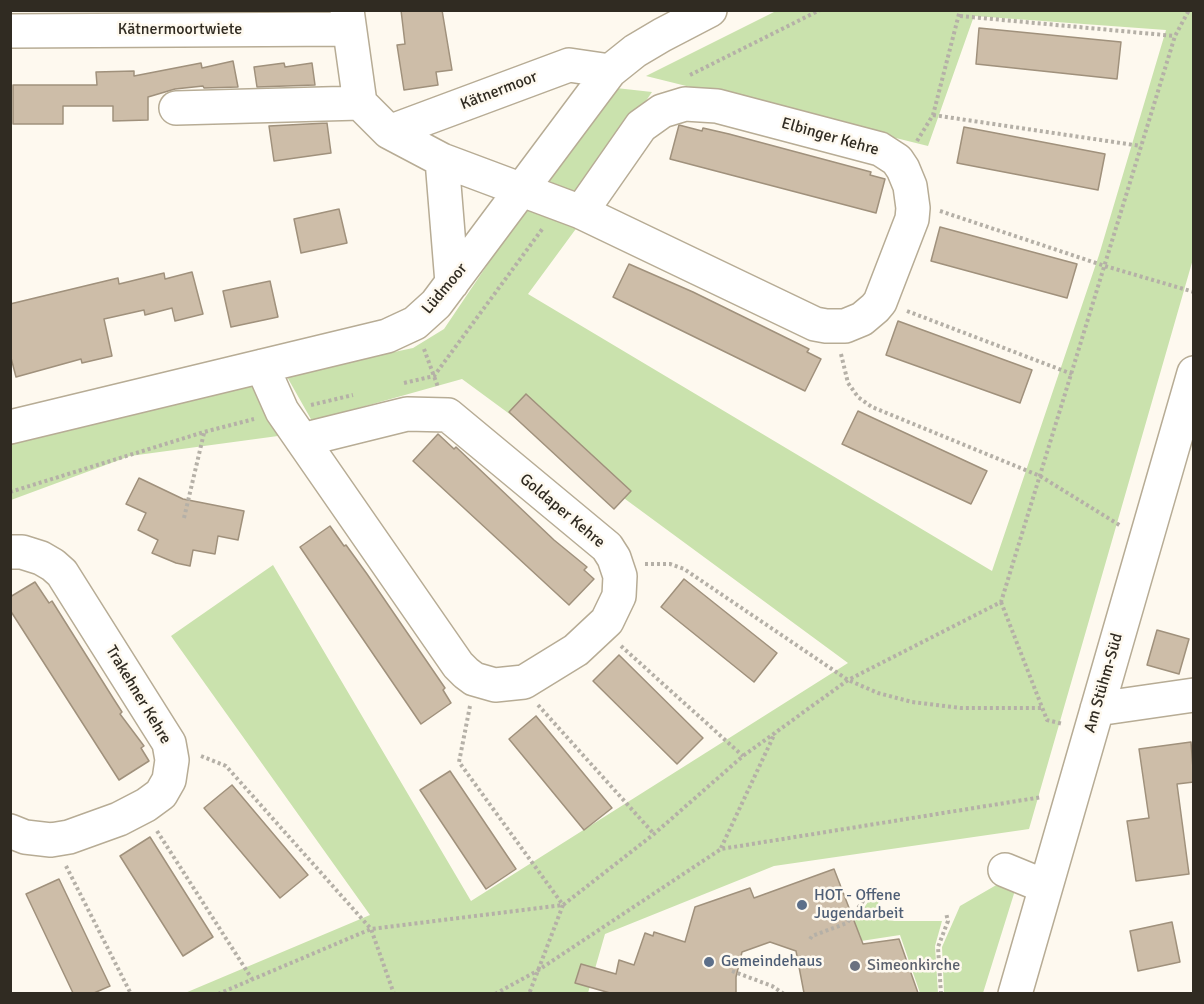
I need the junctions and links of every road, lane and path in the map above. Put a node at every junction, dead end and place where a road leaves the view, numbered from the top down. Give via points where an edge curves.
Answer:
1 (710, 10) edge
2 (1189, 10) edge
3 (960, 13) edge
4 (348, 20) edge
5 (10, 31) edge
6 (1175, 36) junction
7 (610, 71) junction
8 (360, 104) junction
9 (176, 108) dead end
10 (933, 115) junction
11 (389, 132) junction
12 (1142, 146) junction
13 (442, 160) junction
14 (903, 169) junction
15 (522, 189) junction
16 (913, 208) junction
17 (581, 212) junction
18 (1105, 266) junction
19 (452, 283) junction
20 (1194, 292) edge
21 (880, 302) junction
22 (415, 323) junction
23 (837, 327) junction
24 (262, 366) junction
25 (1194, 373) edge
26 (1072, 374) junction
27 (448, 415) junction
28 (10, 427) edge
29 (204, 432) dead end
30 (302, 440) junction
31 (1040, 476) junction
32 (184, 518) dead end
33 (1145, 541) junction
34 (10, 552) edge
35 (617, 567) junction
36 (1001, 602) junction
37 (600, 627) junction
38 (474, 679) junction
39 (848, 680) junction
40 (524, 681) junction
41 (1194, 695) edge
42 (1042, 708) junction
43 (1097, 709) junction
44 (1047, 720) dead end
45 (775, 733) junction
46 (170, 743) junction
47 (743, 756) junction
48 (1073, 792) junction
49 (144, 807) junction
50 (10, 831) edge
51 (654, 834) junction
52 (57, 840) junction
53 (721, 849) junction
54 (1005, 870) dead end
55 (1044, 886) junction
56 (866, 897) dead end
57 (563, 905) junction
58 (946, 913) dead end
59 (371, 929) junction
60 (810, 939) dead end
61 (537, 971) junction
62 (732, 971) dead end
63 (252, 979) junction
64 (772, 986) junction
65 (131, 993) edge
66 (218, 993) edge
67 (394, 993) edge
68 (495, 993) edge
69 (529, 993) edge
70 (771, 993) edge
71 (784, 993) edge
72 (941, 993) edge
73 (1014, 993) edge

1 - 7 street, Lüdmoor via 662,34
2 - 6 path
3 - 6 path
3 - 10 path
4 - 5 street, Kätnermoortwiete
4 - 8 street
6 - 12 path
7 - 11 street, Kätnermoor via 569,65
7 - 15 street, Lüdmoor
8 - 9 street
8 - 11 street
10 - 12 path
10 - 14 path
11 - 13 street
12 - 18 path
13 - 15 street
13 - 19 street
14 - 16 street
14 - 17 street, Elbinger Kehre via 880,149 717,106 685,104 672,106 641,126
15 - 17 street
15 - 19 street, Lüdmoor
16 - 18 path via 930,207
16 - 21 street
17 - 23 street via 808,321
18 - 20 path
18 - 26 path
19 - 22 street, Lüdmoor
21 - 23 street via 862,319
21 - 26 path
22 - 24 street, Lüdmoor via 387,336
22 - 27 path
23 - 31 path via 848,383 858,397 872,407
24 - 28 street, Lüdmoor
24 - 30 street via 282,411
25 - 33 street, Am Stühm-Süd
26 - 31 path
27 - 30 street via 407,414
27 - 35 street, Goldaper Kehre via 607,547
29 - 32 path
30 - 38 street via 458,665
31 - 33 path
31 - 36 path
33 - 43 street, Am Stühm-Süd
34 - 46 street, Trakehner Kehre via 41,558 62,573
35 - 37 street via 618,596 607,621
35 - 39 path via 661,563 684,569
36 - 39 path
36 - 42 path
37 - 40 street via 576,650
37 - 47 path
38 - 40 street via 495,685
38 - 57 path via 459,762
39 - 42 path via 912,702 961,708
39 - 45 path
40 - 51 path via 538,705
41 - 43 street
42 - 44 path
43 - 48 street, Am Stühm-Süd
45 - 47 path
45 - 53 path
46 - 49 street, Trakehner Kehre via 169,780 161,794
46 - 59 path via 226,766
47 - 51 path
48 - 53 path
48 - 55 street, Am Stühm-Süd
49 - 52 street, Trakehner Kehre
49 - 63 path
50 - 52 street, Trakehner Kehre via 25,837
51 - 57 path
52 - 65 path via 64,863
53 - 61 path
54 - 55 street
55 - 73 street, Am Stühm-Süd
56 - 60 path via 847,923
57 - 59 path
57 - 61 path
58 - 72 path via 948,921 938,947
59 - 63 path
59 - 67 path
61 - 68 path
61 - 69 path
62 - 64 path
63 - 66 path
64 - 70 path
64 - 71 path

